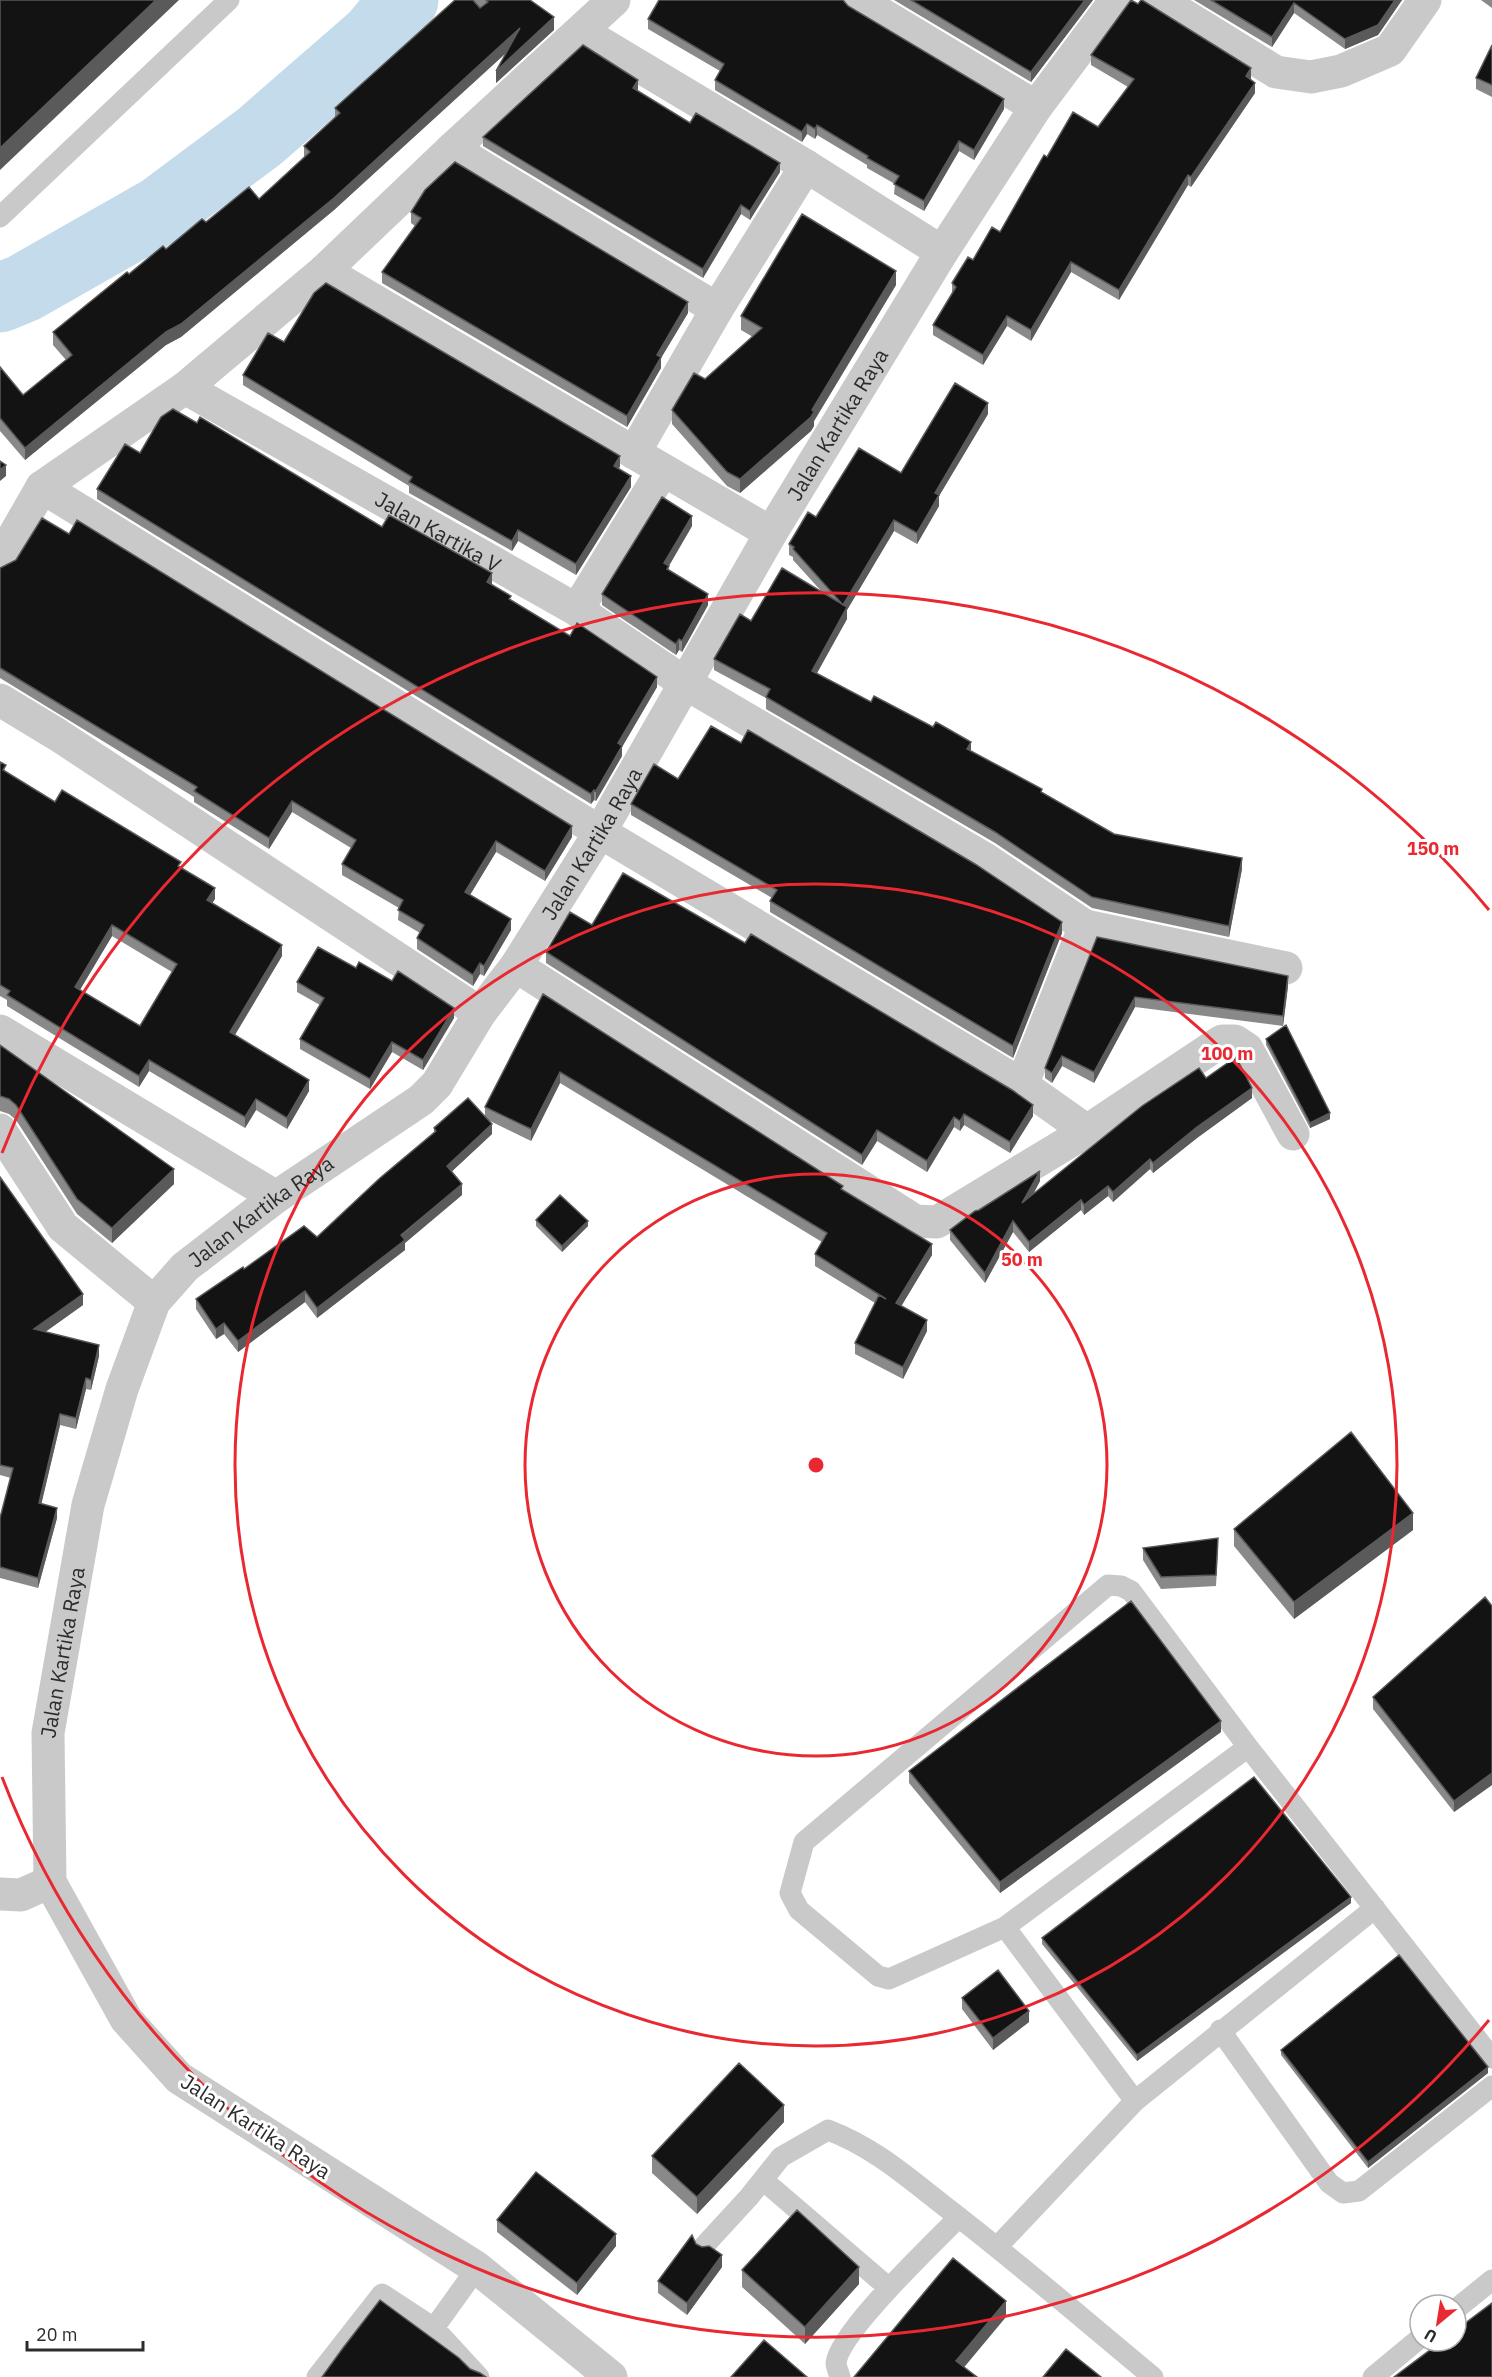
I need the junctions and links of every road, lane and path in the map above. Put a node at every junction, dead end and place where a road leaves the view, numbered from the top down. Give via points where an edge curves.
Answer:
1 (229, 0) edge
2 (614, 0) edge
3 (858, 0) edge
4 (1116, 0) edge
5 (1159, 0) edge
6 (1425, 0) edge
7 (582, 32) junction
8 (1036, 107) junction
9 (452, 149) junction
10 (806, 166) junction
11 (0, 217) edge
12 (942, 252) junction
13 (324, 271) junction
14 (717, 309) junction
15 (185, 388) junction
16 (634, 453) junction
17 (663, 470) junction
18 (42, 487) junction
19 (771, 533) junction
20 (0, 560) edge
21 (577, 610) junction
22 (685, 683) junction
23 (0, 700) edge
24 (600, 832) junction
25 (1084, 926) junction
26 (516, 966) junction
27 (1286, 968) dead end
28 (480, 1013) junction
29 (0, 1031) edge
30 (1022, 1085) junction
31 (0, 1130) edge
32 (1087, 1131) junction
33 (1293, 1134) dead end
34 (276, 1197) junction
35 (154, 1302) junction
36 (1248, 1747) junction
37 (50, 1882) junction
38 (0, 1894) edge
39 (1375, 1908) junction
40 (1005, 1927) junction
41 (1220, 2030) junction
42 (1492, 2058) edge
43 (1492, 2086) edge
44 (1135, 2101) junction
45 (763, 2180) junction
46 (959, 2217) junction
47 (704, 2246) edge
48 (997, 2247) junction
49 (477, 2268) junction
50 (1492, 2280) edge
51 (889, 2288) junction
52 (1468, 2299) edge
53 (434, 2328) junction
54 (1408, 2348) edge
55 (317, 2377) edge
56 (479, 2377) edge
57 (611, 2377) edge
58 (840, 2377) edge
59 (1153, 2377) edge
60 (1373, 2377) edge

1 - 11 lane
2 - 7 street
3 - 8 street
4 - 8 street, Jalan Kartika Raya
5 - 6 street via 1276,72 1311,77 1341,71 1390,50
7 - 9 street
7 - 10 street
8 - 12 street, Jalan Kartika Raya
9 - 13 street
9 - 14 street
10 - 12 street
10 - 14 street
12 - 19 street, Jalan Kartika Raya
13 - 15 street
13 - 16 street
14 - 16 street
15 - 18 street
15 - 21 street, Jalan Kartika V
16 - 17 street
17 - 19 street
17 - 21 street
18 - 20 street
18 - 24 street
19 - 22 street, Jalan Kartika Raya
21 - 22 street, Jalan Kartika V
22 - 24 street, Jalan Kartika Raya
22 - 25 street, Jalan Kartika V via 985,859
23 - 28 street
24 - 26 street, Jalan Kartika Raya
24 - 30 street
25 - 27 street
25 - 30 street
26 - 28 street, Jalan Kartika Raya
26 - 32 street via 915,1221 937,1222
28 - 34 street, Jalan Kartika Raya via 437,1084 421,1100
29 - 34 street
30 - 32 street
31 - 35 street via 63,1227
32 - 33 street via 1222,1041 1235,1041 1247,1048
34 - 35 street, Jalan Kartika Raya via 185,1267
35 - 37 street, Jalan Kartika Raya via 122,1389 86,1517 48,1733
36 - 39 lane
36 - 40 lane
36 - 40 lane via 1131,1591 1108,1585 804,1842 790,1893 799,1910 878,1976 889,1979
37 - 38 street via 21,1895
37 - 49 street, Jalan Kartika Raya via 126,2019 179,2078
39 - 41 lane
39 - 42 lane
40 - 44 lane
41 - 43 lane via 1329,2183 1343,2193 1359,2191
41 - 44 lane
44 - 48 lane
45 - 46 lane via 781,2157 828,2130 878,2155
45 - 47 lane
45 - 51 lane
46 - 48 lane
46 - 51 lane
48 - 59 lane
49 - 53 lane
49 - 57 street, Jalan Kartika Raya
50 - 52 lane
51 - 58 lane via 844,2342 836,2364
53 - 55 lane via 382,2294
53 - 56 lane
54 - 60 lane

